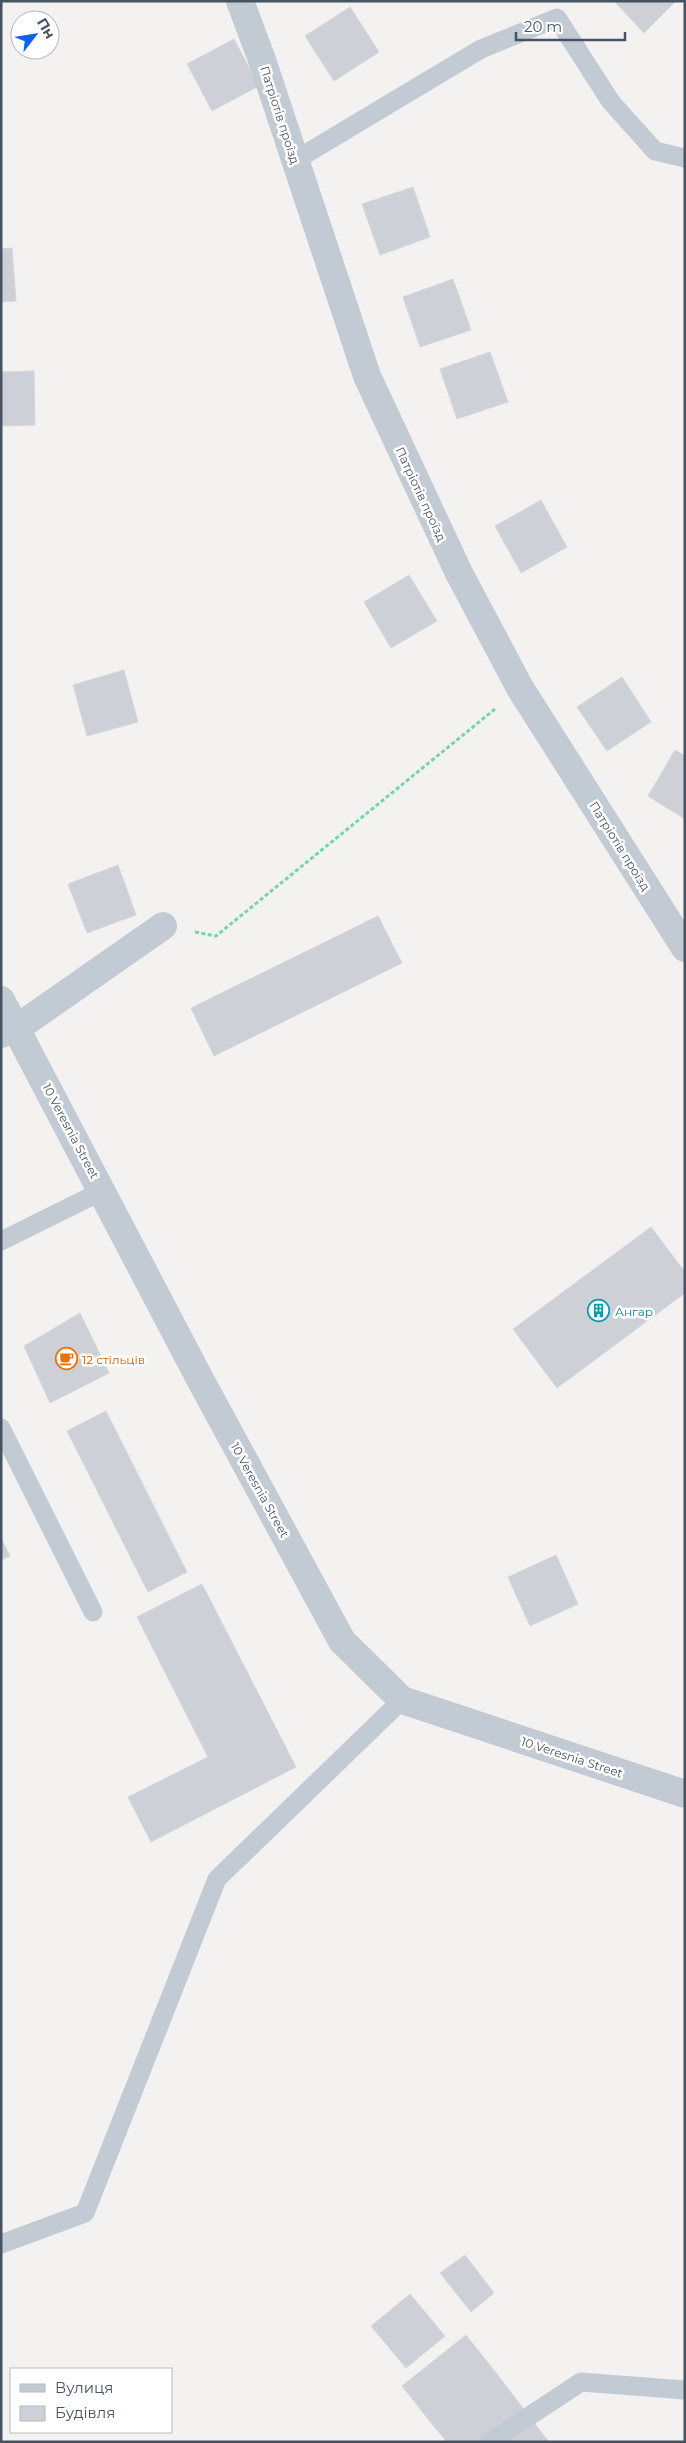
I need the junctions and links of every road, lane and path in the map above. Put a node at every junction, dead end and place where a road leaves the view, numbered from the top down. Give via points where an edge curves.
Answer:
1 (240, 1) edge
2 (685, 158) edge
3 (294, 161) junction
4 (520, 688) junction
5 (163, 926) joint
6 (685, 948) edge
7 (1, 1000) edge
8 (9, 1031) edge
9 (102, 1191) junction
10 (1, 1241) edge
11 (1, 1428) edge
12 (93, 1612) dead end
13 (402, 1700) junction
14 (685, 1794) edge
15 (1, 2244) edge
16 (685, 2390) edge
17 (490, 2442) edge

1 - 3 street, Патріотів проїзд
2 - 3 lane via 655,151 610,102 557,18 481,49
3 - 4 street, Патріотів проїзд via 367,376 459,573
4 - 5 path via 216,936
4 - 6 street, Патріотів проїзд
5 - 8 street
7 - 8 street, 10 Veresnia Street
8 - 9 street, 10 Veresnia Street
9 - 10 lane
9 - 13 street, 10 Veresnia Street via 342,1641
11 - 12 lane
13 - 14 street, 10 Veresnia Street
13 - 15 lane via 216,1879 85,2213
16 - 17 lane via 581,2382

